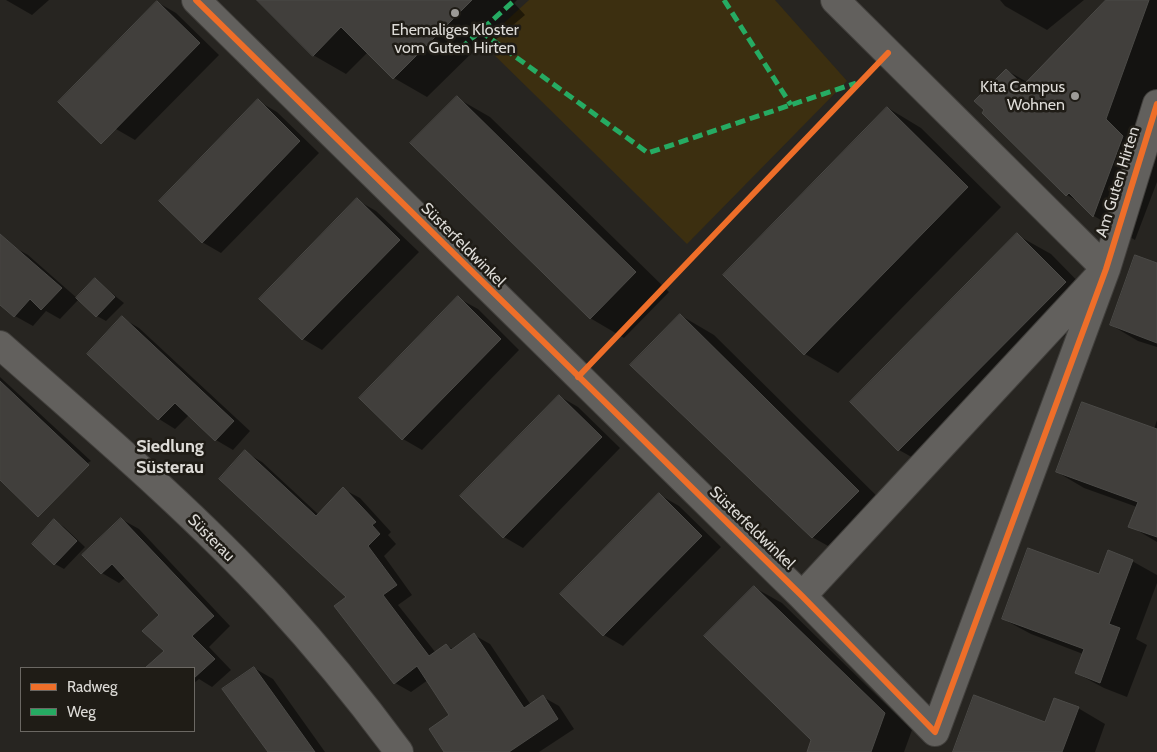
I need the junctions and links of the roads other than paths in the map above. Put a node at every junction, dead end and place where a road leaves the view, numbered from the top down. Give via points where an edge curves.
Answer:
1 (196, 0) edge
2 (835, 0) edge
3 (1157, 104) edge
4 (1106, 269) junction
5 (0, 345) edge
6 (802, 596) junction
7 (399, 752) edge

1 - 6 street, Süsterfeldwinkel
2 - 4 street, Am Guten Hirten
3 - 4 street, Am Guten Hirten
4 - 6 street
4 - 6 street, Süsterfeldwinkel via 935,732
5 - 7 street, Süsterau via 154,482 273,599 332,666

